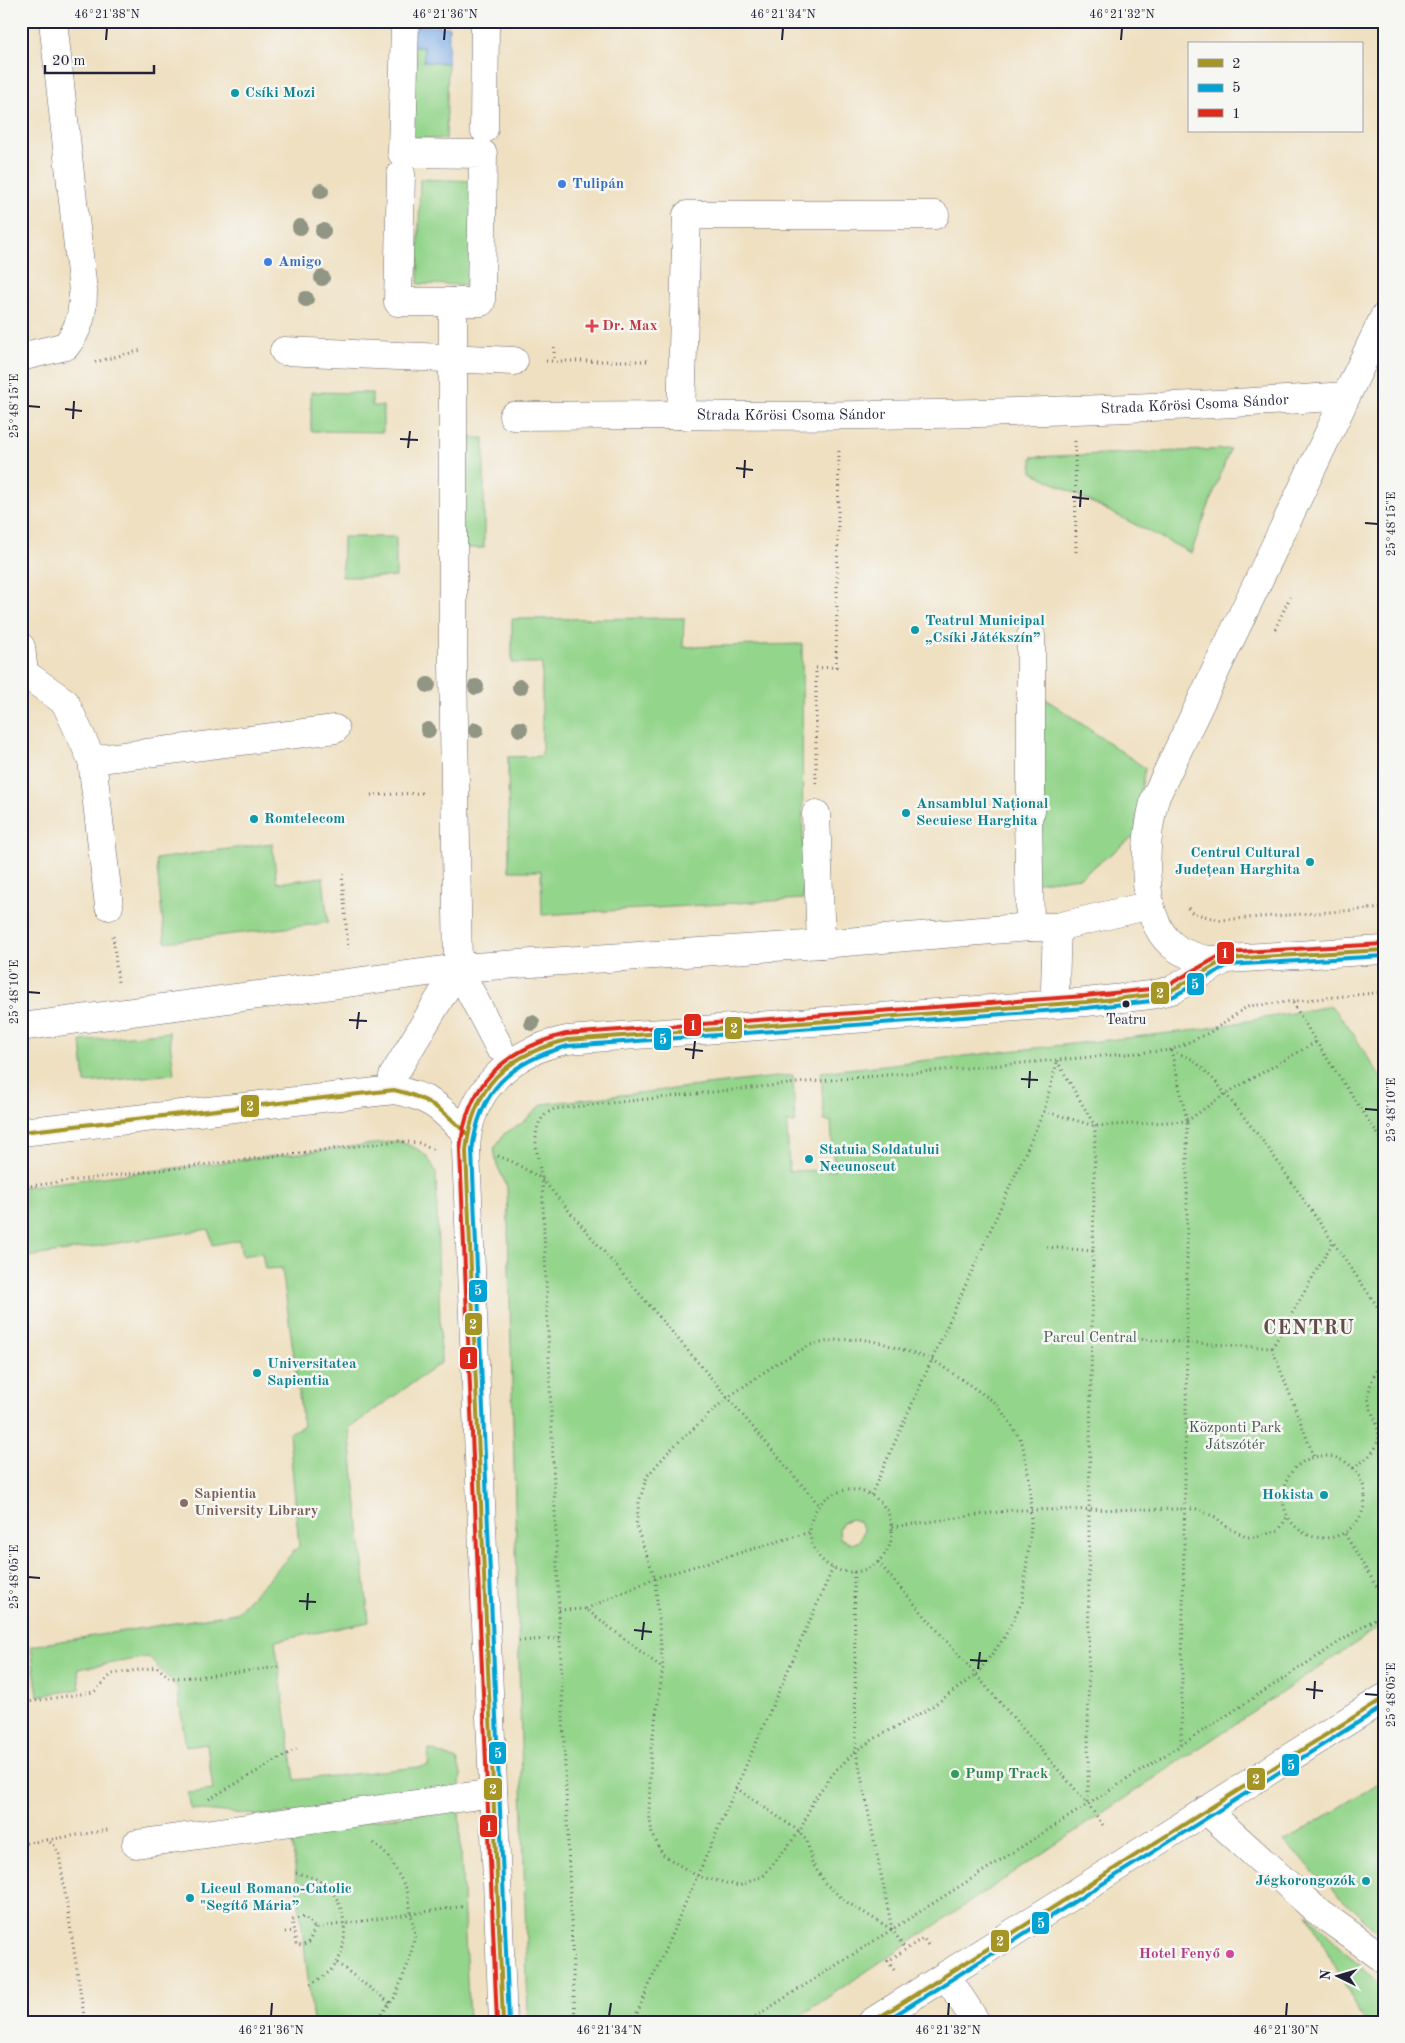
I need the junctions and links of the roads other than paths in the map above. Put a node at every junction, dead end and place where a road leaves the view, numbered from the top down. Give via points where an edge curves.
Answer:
1 (53, 21) edge
2 (405, 21) edge
3 (485, 21) edge
4 (484, 129) dead end
5 (401, 174) dead end
6 (935, 215) dead end
7 (453, 302) junction
8 (1384, 317) edge
9 (284, 351) dead end
10 (21, 357) edge
11 (453, 358) junction
12 (514, 361) road end
13 (1346, 396) junction
14 (681, 415) junction
15 (513, 416) dead end
16 (1031, 636) dead end
17 (21, 647) edge
18 (335, 729) dead end
19 (92, 760) junction
20 (816, 814) road end
21 (109, 906) road end
22 (1138, 908) dead end
23 (1057, 927) junction
24 (1030, 928) junction
25 (821, 944) junction
26 (1384, 950) edge
27 (1226, 959) junction
28 (458, 968) junction
29 (1055, 988) dead end
30 (21, 1027) edge
31 (499, 1047) dead end
32 (393, 1076) dead end
33 (21, 1132) edge
34 (466, 1133) junction
35 (1384, 1698) edge
36 (493, 1793) junction
37 (1206, 1810) junction
38 (136, 1844) dead end
39 (1384, 1959) edge
40 (946, 1974) junction
41 (503, 2022) edge
42 (872, 2022) edge
43 (976, 2022) edge

1 - 10 street via 83,312 79,327 66,346
2 - 7 street via 402,153 483,154 481,302
3 - 4 street
5 - 7 street via 398,302
6 - 14 street, Strada Kőrösi Csoma Sándor via 687,215
7 - 11 street
8 - 13 street
9 - 11 street
11 - 12 street
11 - 28 street
13 - 14 street, Strada Kőrösi Csoma Sándor via 1075,411
13 - 27 street via 1155,798 1150,820 1148,885 1161,932 1171,944 1197,958
14 - 15 street
16 - 24 street
17 - 19 street via 24,673 65,702
18 - 19 street
19 - 21 street
20 - 25 street
22 - 23 street
23 - 24 street
23 - 29 street
24 - 25 street
25 - 28 street
26 - 27 street
27 - 34 street via 1172,990 1151,995 551,1043 527,1053 488,1084
28 - 30 street
28 - 31 street
28 - 32 street
33 - 34 street via 394,1090 427,1099 441,1107
34 - 36 street
35 - 37 street
36 - 38 street
36 - 41 street
37 - 39 street via 1316,1910
37 - 40 street
40 - 42 street
40 - 43 street

